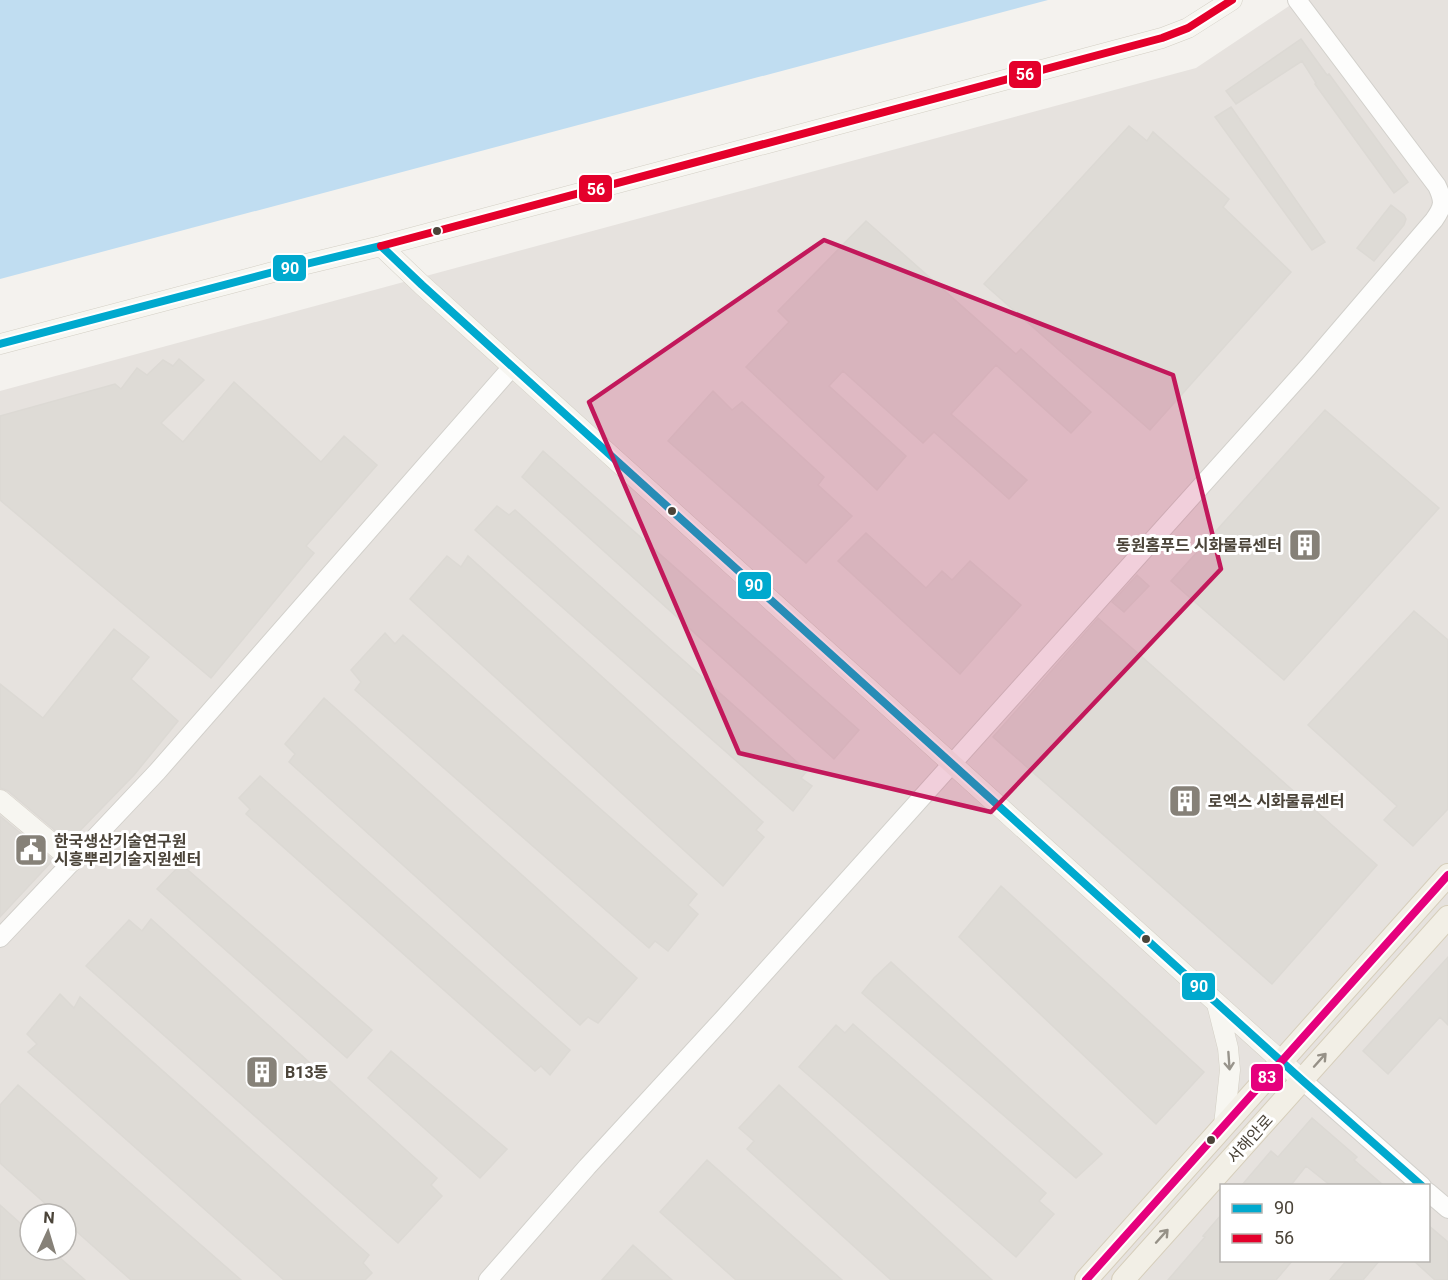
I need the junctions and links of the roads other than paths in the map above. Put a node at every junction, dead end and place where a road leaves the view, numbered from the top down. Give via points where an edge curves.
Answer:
1 (1232, 0) edge
2 (1297, 0) edge
3 (381, 246) junction
4 (0, 344) edge
5 (512, 367) junction
6 (951, 763) junction
7 (0, 800) edge
8 (73, 861) junction
9 (1448, 875) edge
10 (1448, 917) edge
11 (0, 938) edge
12 (1217, 1004) junction
13 (1281, 1062) junction
14 (1302, 1080) junction
15 (1224, 1125) junction
16 (1421, 1184) edge
17 (1430, 1194) edge
18 (1448, 1209) edge
19 (488, 1280) edge
20 (1086, 1280) edge
21 (1123, 1280) edge

1 - 3 main road via 1188,28 1162,38
2 - 6 street via 1437,186 1443,198 1442,209 1308,367
3 - 4 main road
3 - 5 main road
5 - 6 main road
5 - 8 street via 157,772
6 - 12 main road
6 - 19 street
7 - 8 main road
8 - 11 street
9 - 13 main road, 서해안로
14 -> 10 main road, 서해안로
12 - 13 main road
12 -> 15 main road via 1230,1070
13 - 14 main road
13 - 15 main road, 서해안로
14 - 16 street
21 -> 14 main road, 서해안로
15 - 20 main road, 서해안로
17 - 18 street

